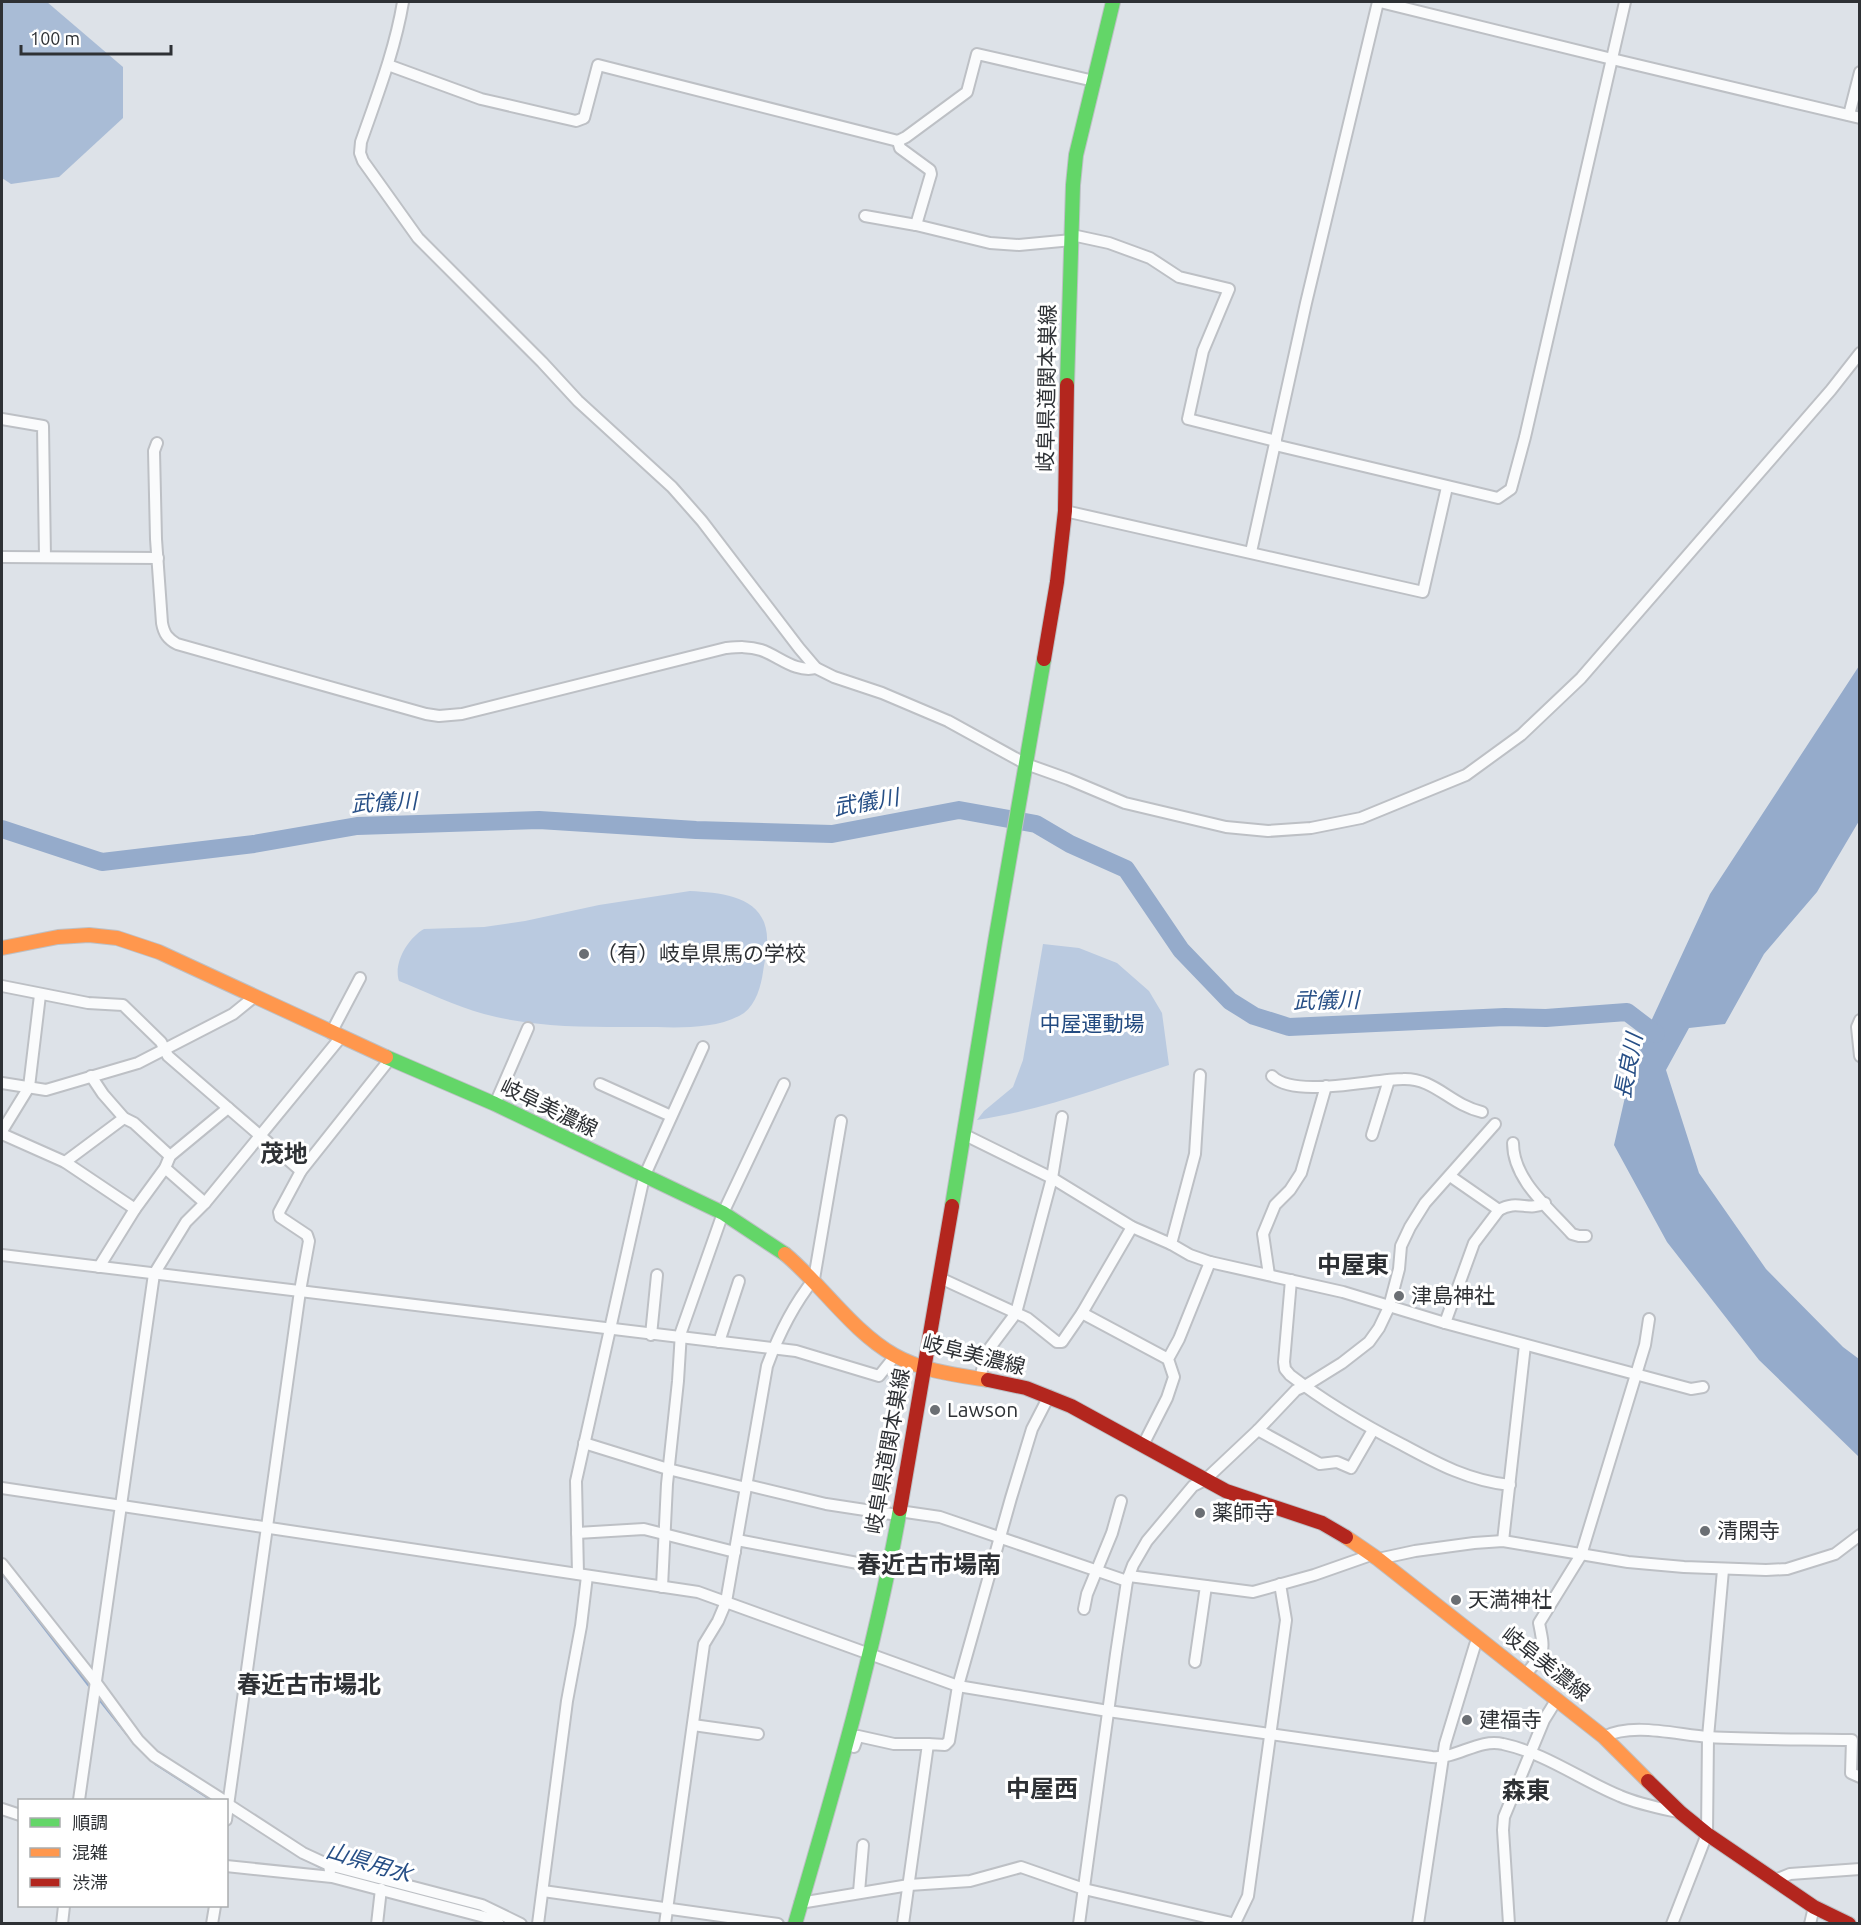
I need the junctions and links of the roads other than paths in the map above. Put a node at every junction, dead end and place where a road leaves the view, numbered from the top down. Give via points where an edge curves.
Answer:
1 (403, 2) edge
2 (1113, 2) edge
3 (1379, 2) edge
4 (1625, 2) edge
5 (1612, 59) junction
6 (388, 65) junction
7 (1860, 72) edge
8 (1094, 81) junction
9 (1854, 117) edge
10 (898, 141) junction
11 (865, 216) dead end
12 (916, 225) junction
13 (1072, 238) junction
14 (1860, 353) edge
15 (2, 419) edge
16 (157, 443) dead end
17 (1275, 443) junction
18 (1447, 487) junction
19 (1065, 511) junction
20 (1251, 552) junction
21 (2, 557) edge
22 (45, 557) junction
23 (158, 558) junction
24 (816, 668) junction
25 (1025, 771) junction
26 (2, 948) edge
27 (360, 978) dead end
28 (2, 986) edge
29 (40, 995) junction
30 (254, 997) junction
31 (1860, 1020) edge
32 (528, 1028) dead end
33 (336, 1035) junction
34 (703, 1047) dead end
35 (164, 1050) junction
36 (1860, 1056) edge
37 (390, 1059) junction
38 (1200, 1075) dead end
39 (92, 1076) junction
40 (1272, 1076) dead end
41 (1389, 1080) junction
42 (2, 1083) edge
43 (600, 1084) dead end
44 (784, 1084) dead end
45 (1326, 1086) junction
46 (29, 1088) junction
47 (495, 1104) junction
48 (228, 1108) junction
49 (1482, 1112) dead end
50 (671, 1116) junction
51 (1062, 1117) dead end
52 (124, 1118) junction
53 (841, 1121) dead end
54 (1495, 1124) dead end
55 (2, 1133) edge
56 (965, 1135) junction
57 (1372, 1135) dead end
58 (260, 1136) junction
59 (1513, 1143) dead end
60 (170, 1156) junction
61 (64, 1162) junction
62 (165, 1168) junction
63 (301, 1171) junction
64 (1450, 1176) junction
65 (644, 1177) junction
66 (1052, 1178) junction
67 (206, 1203) junction
68 (1545, 1203) junction
69 (135, 1209) junction
70 (1499, 1210) junction
71 (723, 1214) junction
72 (1132, 1227) junction
73 (1586, 1236) dead end
74 (1171, 1244) junction
75 (2, 1255) edge
76 (1210, 1262) junction
77 (99, 1267) junction
78 (154, 1274) junction
79 (657, 1275) dead end
80 (1269, 1275) junction
81 (940, 1278) junction
82 (814, 1279) junction
83 (1291, 1280) junction
84 (740, 1281) dead end
85 (300, 1291) junction
86 (1389, 1306) junction
87 (1016, 1312) junction
88 (1082, 1313) junction
89 (1649, 1319) dead end
90 (1445, 1323) junction
91 (610, 1329) junction
92 (651, 1335) junction
93 (680, 1338) junction
94 (719, 1342) junction
95 (1525, 1345) junction
96 (773, 1349) junction
97 (895, 1356) junction
98 (1168, 1359) junction
99 (925, 1367) junction
100 (1636, 1374) junction
101 (980, 1379) junction
102 (1305, 1386) junction
103 (1703, 1388) dead end
104 (1048, 1396) junction
105 (1258, 1430) junction
106 (1373, 1430) junction
107 (584, 1443) junction
108 (1143, 1445) junction
109 (668, 1470) junction
110 (1205, 1480) junction
111 (1510, 1485) junction
112 (747, 1486) junction
113 (2, 1488) edge
114 (1121, 1501) dead end
115 (121, 1506) junction
116 (898, 1513) junction
117 (268, 1529) junction
118 (577, 1533) junction
119 (664, 1533) junction
120 (1860, 1535) edge
121 (1001, 1537) junction
122 (737, 1540) junction
123 (1503, 1541) junction
124 (735, 1552) junction
125 (1581, 1555) junction
126 (1374, 1557) junction
127 (2, 1564) edge
128 (889, 1569) junction
129 (1723, 1570) junction
130 (1097, 1571) junction
131 (582, 1575) junction
132 (1128, 1579) junction
133 (1280, 1584) junction
134 (1206, 1586) junction
135 (662, 1587) junction
136 (726, 1602) junction
137 (1084, 1609) dead end
138 (1479, 1638) junction
139 (870, 1655) junction
140 (1196, 1662) dead end
141 (1526, 1674) junction
142 (97, 1684) junction
143 (958, 1686) junction
144 (1557, 1699) junction
145 (1108, 1711) junction
146 (693, 1725) junction
147 (759, 1734) dead end
148 (1270, 1735) junction
149 (1604, 1737) junction
150 (1708, 1737) junction
151 (928, 1744) junction
152 (846, 1749) junction
153 (1531, 1753) junction
154 (1443, 1758) junction
155 (1860, 1777) edge
156 (79, 1799) edge
157 (221, 1799) edge
158 (226, 1799) edge
159 (228, 1803) edge
160 (2, 1809) edge
161 (1681, 1813) junction
162 (18, 1814) edge
163 (1707, 1834) junction
164 (863, 1845) dead end
165 (328, 1865) junction
166 (228, 1866) edge
167 (1860, 1869) edge
168 (332, 1877) junction
169 (1775, 1880) junction
170 (909, 1886) junction
171 (381, 1889) junction
172 (1084, 1889) junction
173 (543, 1891) junction
174 (859, 1892) junction
175 (800, 1902) junction
176 (64, 1907) edge
177 (215, 1907) edge
178 (1814, 1907) junction
179 (667, 1909) junction
180 (62, 1923) edge
181 (212, 1923) edge
182 (377, 1923) edge
183 (499, 1923) edge
184 (520, 1923) edge
185 (538, 1923) edge
186 (664, 1923) edge
187 (778, 1923) edge
188 (795, 1923) edge
189 (903, 1923) edge
190 (1079, 1923) edge
191 (1235, 1923) edge
192 (1418, 1923) edge
193 (1509, 1923) edge
194 (1672, 1923) edge
195 (1810, 1923) edge
196 (1849, 1923) edge

1 - 6 street
2 - 8 main road, 岐阜県道関本巣線
3 - 5 street
3 - 17 street
4 - 5 street
5 - 9 street
5 - 18 street via 1510,489 1498,498
6 - 10 street via 481,99 576,121 584,118 598,65
6 - 24 street via 360,153 384,192 418,238 448,269 578,401 672,487
7 - 9 street
8 - 10 street via 977,54 967,92
8 - 13 main road, 岐阜県道関本巣線 via 1076,155
10 - 12 street via 900,148 931,174
11 - 12 street
12 - 13 street via 990,243 1019,245
13 - 17 street via 1109,243 1150,258 1179,277 1229,289 1203,351 1188,419
13 - 19 main road, 岐阜県道関本巣線
14 - 25 street via 1581,678 1521,735 1466,775 1360,818 1311,828 1268,831 1226,826 1125,803 1068,779
15 - 22 street via 43,426
16 - 23 street via 154,451
17 - 18 street
17 - 20 street
18 - 20 street via 1423,592
19 - 20 street
19 - 25 main road, 岐阜県道関本巣線
21 - 22 street
22 - 23 street
23 - 24 street via 163,630 169,640 426,714 462,714 726,648 761,650 797,667
24 - 25 street via 948,721
25 - 56 main road, 岐阜県道関本巣線
26 - 30 main road, 岐阜美濃線 via 58,937 117,938 159,952
27 - 33 street
28 - 29 street
29 - 35 street via 123,1005 161,1042
29 - 46 street
30 - 33 main road, 岐阜美濃線
30 - 35 street via 233,1014
31 - 36 street
32 - 47 street
33 - 37 main road, 岐阜美濃線
33 - 58 street
34 - 50 street
35 - 39 street via 138,1063
35 - 48 street
37 - 47 main road, 岐阜美濃線
37 - 63 street
38 - 74 street via 1195,1154
39 - 46 street via 46,1090
39 - 52 street
40 - 45 street via 1294,1086
41 - 45 street
41 - 49 street via 1427,1082 1462,1106
41 - 57 street
42 - 46 street
43 - 50 street
44 - 71 street
45 - 80 street via 1301,1173 1275,1205 1263,1234
46 - 55 street
47 - 65 main road, 岐阜美濃線
48 - 58 street
48 - 60 street
50 - 65 street
51 - 66 street
52 - 60 street
52 - 61 street
53 - 82 street
54 - 64 street
55 - 61 street
56 - 66 street
56 - 81 main road, 岐阜県道関本巣線
58 - 63 street
58 - 67 street
59 - 68 street via 1513,1156 1521,1176
60 - 62 street
61 - 69 street
62 - 67 street
62 - 69 street
63 - 85 street via 279,1212 280,1217 308,1235
64 - 70 street
64 - 86 street via 1425,1203 1401,1246
65 - 71 main road, 岐阜美濃線
65 - 91 street
66 - 72 street
66 - 87 street
67 - 78 street via 186,1222
68 - 70 street via 1538,1207 1508,1205
68 - 73 street via 1572,1234
69 - 77 street
70 - 90 street via 1474,1243
71 - 82 main road, 岐阜美濃線 via 753,1231
71 - 93 street
72 - 74 street
72 - 88 street
74 - 76 street
75 - 77 street
76 - 80 street
76 - 98 street
77 - 78 street
78 - 85 street
78 - 115 street
79 - 92 street
80 - 83 street
81 - 87 street
81 - 99 main road, 岐阜県道関本巣線
82 - 96 street
82 - 97 main road, 岐阜美濃線 via 866,1336
83 - 86 street
83 - 102 street via 1284,1362 1285,1369
84 - 94 street
85 - 91 street
85 - 117 street
86 - 90 street
86 - 102 street via 1365,1346
87 - 88 street via 1057,1342 1062,1342
87 - 101 street via 986,1353
88 - 98 street
89 - 100 street
90 - 95 street
91 - 92 street
91 - 107 street
92 - 93 street
93 - 94 street
93 - 109 street
94 - 96 street
95 - 100 street
95 - 111 street
96 - 97 street via 796,1351 879,1376
96 - 112 street
97 - 99 main road, 岐阜美濃線
98 - 108 street via 1174,1377
99 - 101 main road, 岐阜美濃線
99 - 116 main road, 岐阜県道関本巣線
100 - 103 street via 1691,1389
100 - 125 street
101 - 104 main road, 岐阜美濃線
102 - 105 street via 1296,1390
102 - 106 street
104 - 108 main road, 岐阜美濃線
104 - 121 street via 1027,1443
105 - 106 street via 1320,1464 1337,1462 1351,1468
105 - 110 street
106 - 111 street via 1452,1471 1476,1480
107 - 109 street
107 - 118 street via 576,1481
108 - 110 main road, 岐阜美濃線
109 - 112 street
109 - 119 street
110 - 126 main road, 岐阜美濃線 via 1249,1500 1322,1523
110 - 132 street via 1193,1486 1147,1541
111 - 123 street
112 - 116 street via 826,1504
112 - 122 street
113 - 115 street
114 - 130 street
115 - 117 street
115 - 142 street
116 - 121 street via 940,1517
116 - 128 main road, 岐阜県道関本巣線
117 - 131 street
117 - 158 street
118 - 119 street via 644,1529
118 - 131 street
119 - 124 street
119 - 135 street
120 - 129 street via 1835,1554 1787,1569
121 - 130 street
121 - 143 street
122 - 124 street
122 - 128 street
123 - 125 street
123 - 126 street
124 - 136 street
125 - 129 street
125 - 141 street via 1539,1623 1542,1654
126 - 133 street
126 - 138 main road, 岐阜美濃線
127 - 142 street
128 - 139 main road, 岐阜県道関本巣線
129 - 150 street
130 - 132 street
130 - 137 street
131 - 135 street
131 - 173 street via 581,1626 567,1701
132 - 134 street
132 - 145 street
133 - 134 street via 1253,1592
133 - 148 street via 1286,1620
134 - 140 street
135 - 136 street via 698,1592
136 - 139 street
136 - 146 street via 704,1644
138 - 141 main road, 岐阜美濃線
138 - 154 street
139 - 143 street
139 - 152 main road, 岐阜県道関本巣線
141 - 144 main road, 岐阜美濃線
142 - 156 street
142 - 157 street via 154,1756
143 - 145 street
143 - 151 street via 949,1741 945,1745
144 - 149 main road, 岐阜美濃線
144 - 153 street
145 - 148 street
145 - 172 street
146 - 147 street
146 - 179 street
148 - 154 street
148 - 191 street via 1248,1896
149 - 150 street via 1638,1730
149 - 161 main road, 岐阜美濃線
150 - 155 street via 1852,1740 1851,1773
150 - 163 street
151 - 152 street via 894,1744 858,1736 854,1748
151 - 170 street
152 - 175 main road, 岐阜県道関本巣線
153 - 154 street via 1491,1742
153 - 161 street via 1622,1797
153 - 193 street via 1504,1817
154 - 192 street
159 - 165 street
160 - 162 street
161 - 163 main road, 岐阜美濃線
163 - 169 main road, 岐阜美濃線
163 - 194 street
164 - 174 street
165 - 168 street
165 - 184 street via 482,1905
166 - 168 street
167 - 169 street via 1790,1874
168 - 171 street
169 - 178 main road, 岐阜美濃線
170 - 172 street via 970,1881 1021,1867
170 - 174 street
170 - 189 street
171 - 182 street
171 - 183 street
172 - 190 street
172 - 191 street
173 - 179 street
173 - 185 street
174 - 175 street
175 - 188 main road, 岐阜県道関本巣線
176 - 180 street
177 - 181 street
178 - 195 street
178 - 196 main road, 岐阜美濃線
179 - 186 street
179 - 187 street

